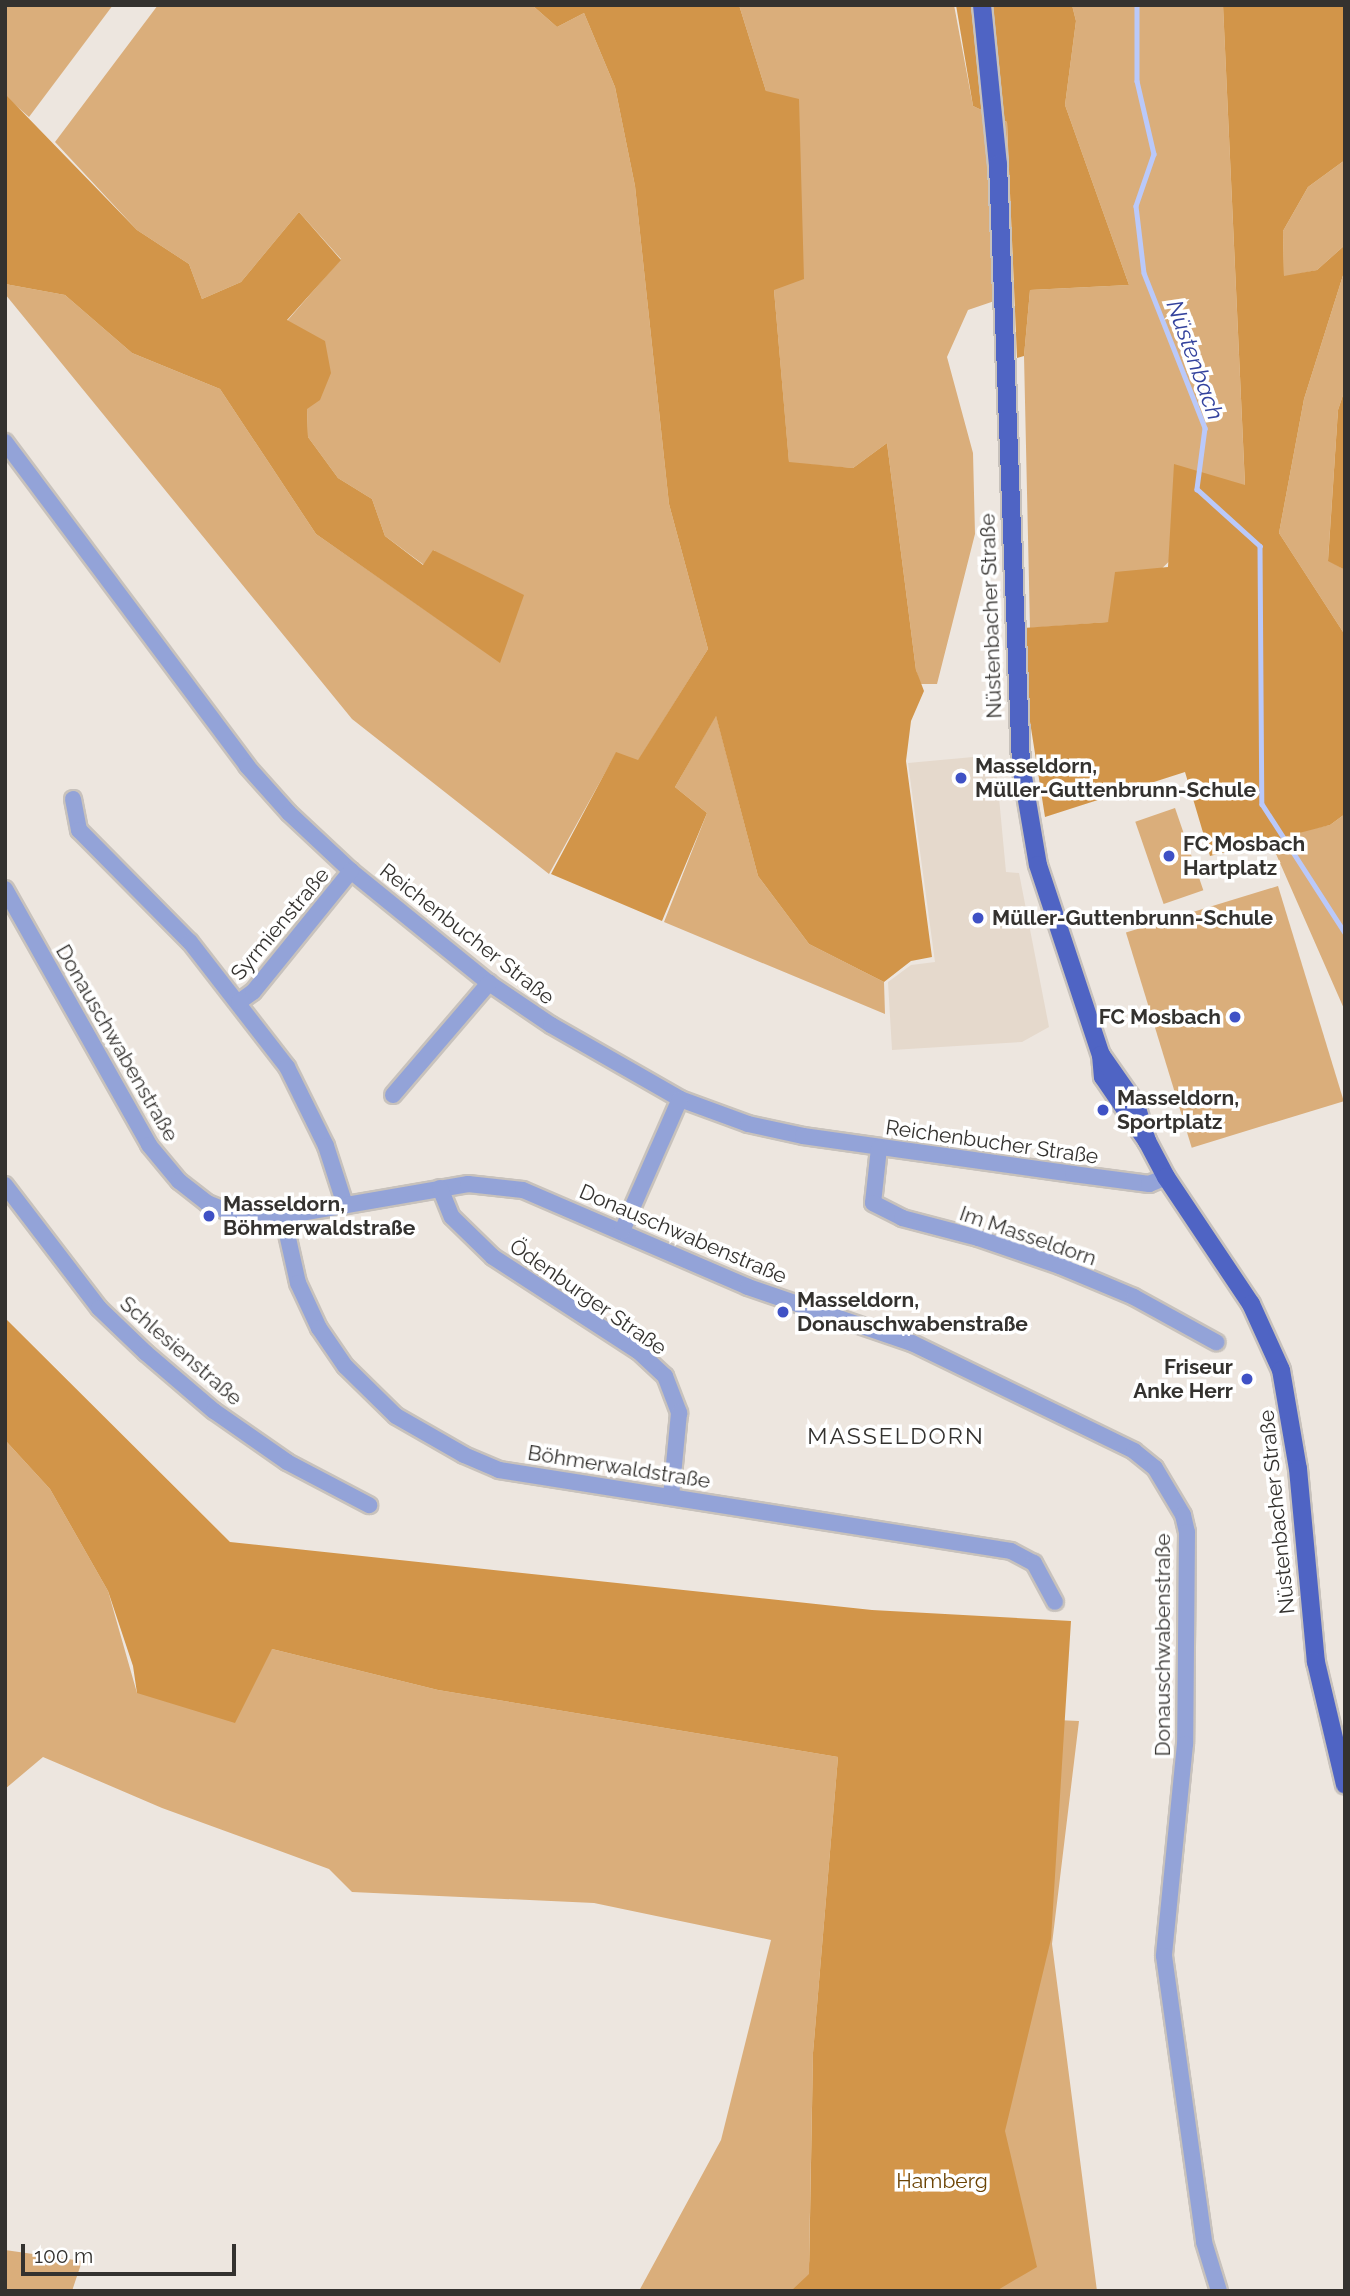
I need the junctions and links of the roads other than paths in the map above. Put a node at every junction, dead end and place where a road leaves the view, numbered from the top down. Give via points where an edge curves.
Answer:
1 (982, 5) edge
2 (5, 442) edge
3 (73, 799) dead end
4 (351, 871) junction
5 (5, 889) edge
6 (489, 983) junction
7 (239, 1002) junction
8 (393, 1095) dead end
9 (680, 1099) junction
10 (879, 1148) junction
11 (1166, 1177) junction
12 (5, 1185) edge
13 (440, 1188) junction
14 (345, 1205) junction
15 (282, 1216) junction
16 (622, 1231) junction
17 (1216, 1342) dead end
18 (671, 1496) junction
19 (369, 1505) dead end
20 (1055, 1602) dead end
21 (1345, 1785) edge
22 (1219, 2291) edge

1 - 11 main road, Nüstenbacher Straße via 998,164 1021,765 1038,865 1101,1055 1136,1105 1147,1141
2 - 4 street, Reichenbucher Straße via 247,766
3 - 7 street via 79,830 190,942
4 - 6 street, Reichenbucher Straße
4 - 7 street, Syrmienstraße via 253,992
5 - 15 street, Donauschwabenstraße via 149,1145 179,1181 207,1203 228,1211
6 - 8 street
6 - 9 street, Reichenbucher Straße via 611,1062
7 - 14 street via 287,1067 326,1146
9 - 10 street, Reichenbucher Straße via 748,1124
9 - 16 street
10 - 11 street, Reichenbucher Straße via 1149,1184
10 - 17 street, Im Masseldorn via 873,1203 902,1218 978,1237 1059,1266 1134,1297
11 - 21 main road, Nüstenbacher Straße via 1251,1304 1281,1370 1298,1469 1316,1662
12 - 19 street, Schlesienstraße via 99,1308 146,1353 214,1411 287,1461
13 - 14 street, Donauschwabenstraße
13 - 16 street, Donauschwabenstraße via 481,1184 523,1190
13 - 18 street, Ödenburger Straße via 452,1217 493,1257 616,1336 664,1376 679,1413
14 - 15 street, Donauschwabenstraße
15 - 18 street, Böhmerwaldstraße via 298,1283 319,1328 345,1366 396,1416 499,1470
16 - 22 street, Donauschwabenstraße via 748,1287 912,1343 1135,1451 1168,1485 1187,1532 1186,1686 1184,1758 1164,1955 1204,2242
18 - 20 street, Böhmerwaldstraße via 1010,1551 1034,1563

